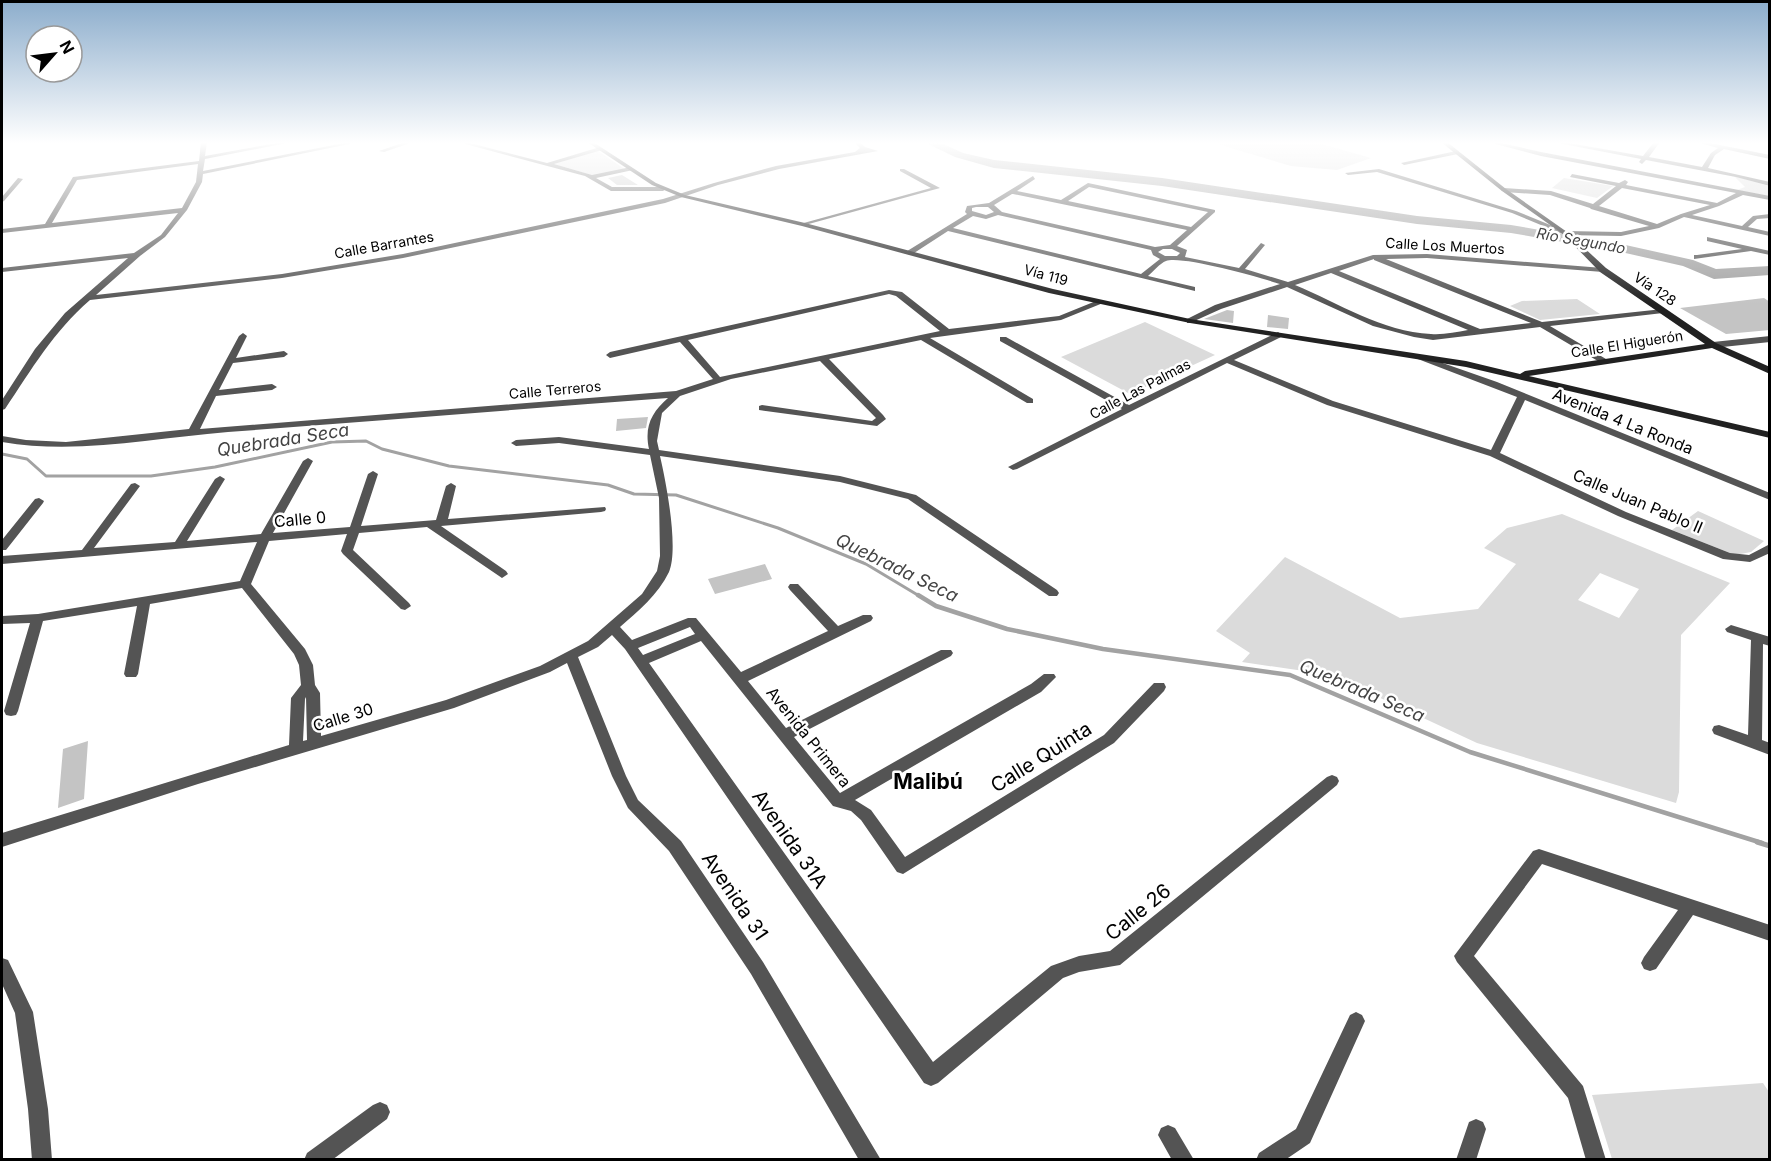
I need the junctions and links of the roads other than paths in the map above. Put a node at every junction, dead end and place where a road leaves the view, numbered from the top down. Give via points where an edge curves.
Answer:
1 (64, 196) edge
2 (193, 196) edge
3 (683, 196) joint
4 (906, 196) edge
5 (1006, 196) edge
6 (1034, 196) edge
7 (1072, 196) edge
8 (1142, 196) edge
9 (1462, 196) edge
10 (1513, 196) edge
11 (1556, 196) edge
12 (1609, 196) edge
13 (1673, 196) edge
14 (1735, 196) edge
15 (1063, 202) junction
16 (1717, 205) junction
17 (990, 206) junction
18 (1593, 208) junction
19 (184, 210) junction
20 (1532, 210) junction
21 (1514, 212) junction
22 (998, 213) junction
23 (971, 214) junction
24 (1683, 215) junction
25 (980, 216) junction
26 (1770, 216) edge
27 (805, 225) junction
28 (47, 226) junction
29 (1657, 226) junction
30 (1743, 228) junction
31 (947, 229) junction
32 (1191, 229) junction
33 (2, 231) edge
34 (957, 231) junction
35 (1770, 234) edge
36 (1567, 236) junction
37 (1710, 239) dead end
38 (1261, 245) dead end
39 (1172, 247) junction
40 (1155, 249) junction
41 (1755, 249) junction
42 (1770, 253) edge
43 (137, 254) junction
44 (908, 254) junction
45 (1181, 255) junction
46 (918, 256) junction
47 (1374, 257) junction
48 (1697, 257) dead end
49 (1165, 258) junction
50 (1242, 268) junction
51 (2, 270) edge
52 (1331, 270) junction
53 (1603, 270) junction
54 (1142, 277) junction
55 (1284, 283) junction
56 (1192, 289) dead end
57 (86, 298) junction
58 (1099, 303) junction
59 (1664, 311) junction
60 (1190, 321) junction
61 (1542, 325) junction
62 (947, 332) junction
63 (1479, 332) junction
64 (1278, 335) junction
65 (243, 336) dead end
66 (922, 337) junction
67 (682, 339) junction
68 (1003, 339) dead end
69 (1770, 339) edge
70 (1713, 345) junction
71 (284, 354) dead end
72 (610, 355) dead end
73 (1413, 356) joint
74 (822, 357) junction
75 (1227, 360) junction
76 (230, 361) junction
77 (1603, 361) junction
78 (1466, 369) junction
79 (1770, 371) edge
80 (1545, 372) junction
81 (1515, 375) junction
82 (718, 380) junction
83 (1550, 384) junction
84 (272, 387) dead end
85 (212, 394) junction
86 (676, 394) junction
87 (640, 396) junction
88 (1522, 396) junction
89 (1030, 401) dead end
90 (2, 407) edge
91 (762, 408) dead end
92 (1130, 409) junction
93 (654, 424) junction
94 (193, 432) junction
95 (1770, 435) edge
96 (3, 440) edge
97 (516, 443) dead end
98 (655, 452) junction
99 (1494, 454) junction
100 (308, 461) dead end
101 (1013, 468) dead end
102 (373, 474) dead end
103 (220, 479) dead end
104 (135, 486) dead end
105 (451, 486) dead end
106 (1770, 497) edge
107 (39, 501) dead end
108 (601, 509) dead end
109 (436, 524) junction
110 (352, 531) junction
111 (264, 539) junction
112 (179, 544) junction
113 (2, 547) edge
114 (1770, 547) edge
115 (85, 553) junction
116 (2, 561) edge
117 (502, 574) dead end
118 (245, 584) junction
119 (794, 587) dead end
120 (1053, 593) dead end
121 (144, 602) junction
122 (405, 606) dead end
123 (38, 618) junction
124 (867, 618) dead end
125 (2, 620) edge
126 (613, 628) junction
127 (1731, 629) dead end
128 (836, 632) junction
129 (704, 635) junction
130 (1763, 639) edge
131 (630, 646) junction
132 (946, 654) dead end
133 (571, 656) junction
134 (640, 661) junction
135 (131, 674) dead end
136 (1049, 677) dead end
137 (739, 679) junction
138 (308, 686) junction
139 (1159, 687) dead end
140 (11, 711) dead end
141 (1719, 730) dead end
142 (784, 735) junction
143 (1755, 743) junction
144 (314, 744) junction
145 (296, 749) junction
146 (1770, 749) edge
147 (1332, 781) dead end
148 (838, 802) junction
149 (2, 840) edge
150 (903, 867) joint
151 (1690, 906) junction
152 (1770, 933) edge
153 (1650, 963) dead end
154 (2, 966) edge
155 (1356, 1021) dead end
156 (931, 1076) joint
157 (380, 1112) dead end
158 (1476, 1129) dead end
159 (1168, 1135) dead end
160 (42, 1160) edge
161 (314, 1160) edge
162 (871, 1160) edge
163 (1184, 1160) edge
164 (1266, 1160) edge
165 (1466, 1160) edge
166 (1596, 1160) edge

1 - 28 street
2 - 19 street
3 - 27 main road, Vía 119
3 - 57 street, Calle Barrantes via 315,272
4 - 27 street
5 - 17 street
6 - 15 street
7 - 15 street
8 - 32 street via 1213,211
9 - 21 street
10 - 20 main road, Vía 128
11 - 18 street
12 - 18 street
13 - 16 street
14 - 16 street
15 - 32 street
16 - 24 street
17 - 22 street
17 - 23 street via 972,206 967,211
18 - 29 street
19 - 28 street
19 - 43 street via 163,236
20 - 21 street
20 - 36 main road, Vía 128
21 - 36 street
22 - 25 street
22 - 40 street
23 - 25 street
23 - 31 street
24 - 29 street
24 - 30 street
25 - 34 street
26 - 30 street via 1755,216
27 - 44 main road, Vía 119
28 - 33 street
29 - 36 street via 1621,234
30 - 35 street
31 - 34 street
31 - 44 street
32 - 39 street
34 - 46 street
34 - 54 street
36 - 53 main road, Vía 128
37 - 41 street
38 - 50 street
39 - 40 street
39 - 45 street
40 - 49 street via 1154,253
41 - 42 street
41 - 48 street
43 - 51 street
43 - 57 street
44 - 46 main road, Vía 119
45 - 49 street
45 - 50 street
46 - 58 main road, Vía 119
47 - 52 street, Calle Los Muertos
47 - 53 street, Calle Los Muertos via 1427,256
47 - 61 street
49 - 54 street
50 - 55 street
52 - 55 street, Calle Los Muertos
52 - 63 street
53 - 59 main road, Vía 128
54 - 56 street
55 - 60 street, Calle Los Muertos via 1218,306
55 - 63 street via 1392,330 1418,337
57 - 90 street via 38,351
58 - 60 main road, Vía 119
58 - 62 street, Calle Terreros via 1060,318
59 - 61 street
59 - 70 main road, Vía 128
60 - 64 main road, Vía 119
61 - 63 street
61 - 77 street
62 - 66 street, Calle Terreros
62 - 67 street via 899,294 889,292
64 - 73 main road, Vía 119
64 - 75 street, Calle Las Palmas
65 - 76 street
66 - 74 street, Calle Terreros
66 - 89 street
67 - 72 street
67 - 82 street
68 - 92 street
69 - 70 street
70 - 77 main road, Calle El Higuerón
70 - 79 main road, Vía 128
71 - 76 street
73 - 78 street, Avenida 4 La Ronda
74 - 82 street, Calle Terreros
74 - 91 street via 880,417 879,422
75 - 92 street, Calle Las Palmas
75 - 99 street, Calle Juan Pablo II via 1330,403
76 - 85 street
77 - 80 main road, Calle El Higuerón
78 - 81 main road
78 - 88 street, Avenida 4 La Ronda
80 - 81 main road, Calle El Higuerón
80 - 83 main road via 1538,377
81 - 83 main road
82 - 86 street, Calle Terreros
83 - 95 main road
84 - 85 street
85 - 94 street
86 - 87 street, Calle Terreros
86 - 93 street via 658,412
87 - 93 street via 650,401
87 - 94 street, Calle Terreros
88 - 99 street
88 - 106 street, Avenida 4 La Ronda
92 - 101 street, Calle Las Palmas
93 - 98 street
94 - 96 street, Calle Terreros via 66,445
97 - 98 street via 559,440
98 - 120 street via 840,479 912,497
98 - 126 street, Calle 30 via 663,494 663,571 646,597
99 - 114 street, Calle Juan Pablo II via 1622,514 1727,556 1756,558
100 - 111 street
102 - 110 street
103 - 112 street
104 - 115 street
105 - 109 street
107 - 113 street
108 - 109 street, Calle 0
109 - 110 street, Calle 0
109 - 117 street
110 - 111 street, Calle 0
110 - 122 street via 347,551
111 - 112 street, Calle 0
111 - 118 street
112 - 115 street, Calle 0
115 - 116 street, Calle 0
118 - 121 street
118 - 138 street via 300,652
119 - 128 street
121 - 123 street
121 - 135 street
123 - 125 street
123 - 140 street
124 - 128 street
126 - 131 street, Avenida 31A
126 - 133 street, Calle 30
127 - 130 street
128 - 137 street
129 - 131 street, Avenida Primera via 692,621
129 - 134 street
129 - 137 street, Avenida Primera
130 - 143 street
131 - 134 street, Avenida 31A
132 - 142 street
133 - 144 street, Calle 30 via 491,690
133 - 162 street, Avenida 31 via 633,804 675,846 751,958
134 - 156 street, Avenida 31A
136 - 148 street
137 - 142 street, Avenida Primera
138 - 144 street via 313,693
138 - 145 street via 298,698
139 - 150 street, Calle Quinta via 1109,739
141 - 143 street
142 - 148 street, Avenida Primera
143 - 146 street
144 - 145 street, Calle 30
145 - 149 street, Calle 30
147 - 156 street, Calle 26 via 1114,959 1078,964 1057,972
148 - 150 street, Avenida Primera via 855,806 866,815
151 - 152 street
151 - 153 street
151 - 166 street via 1539,856 1463,956 1576,1093
154 - 160 street via 24,1012
155 - 164 street via 1303,1136
157 - 161 street
158 - 165 street
159 - 163 street

